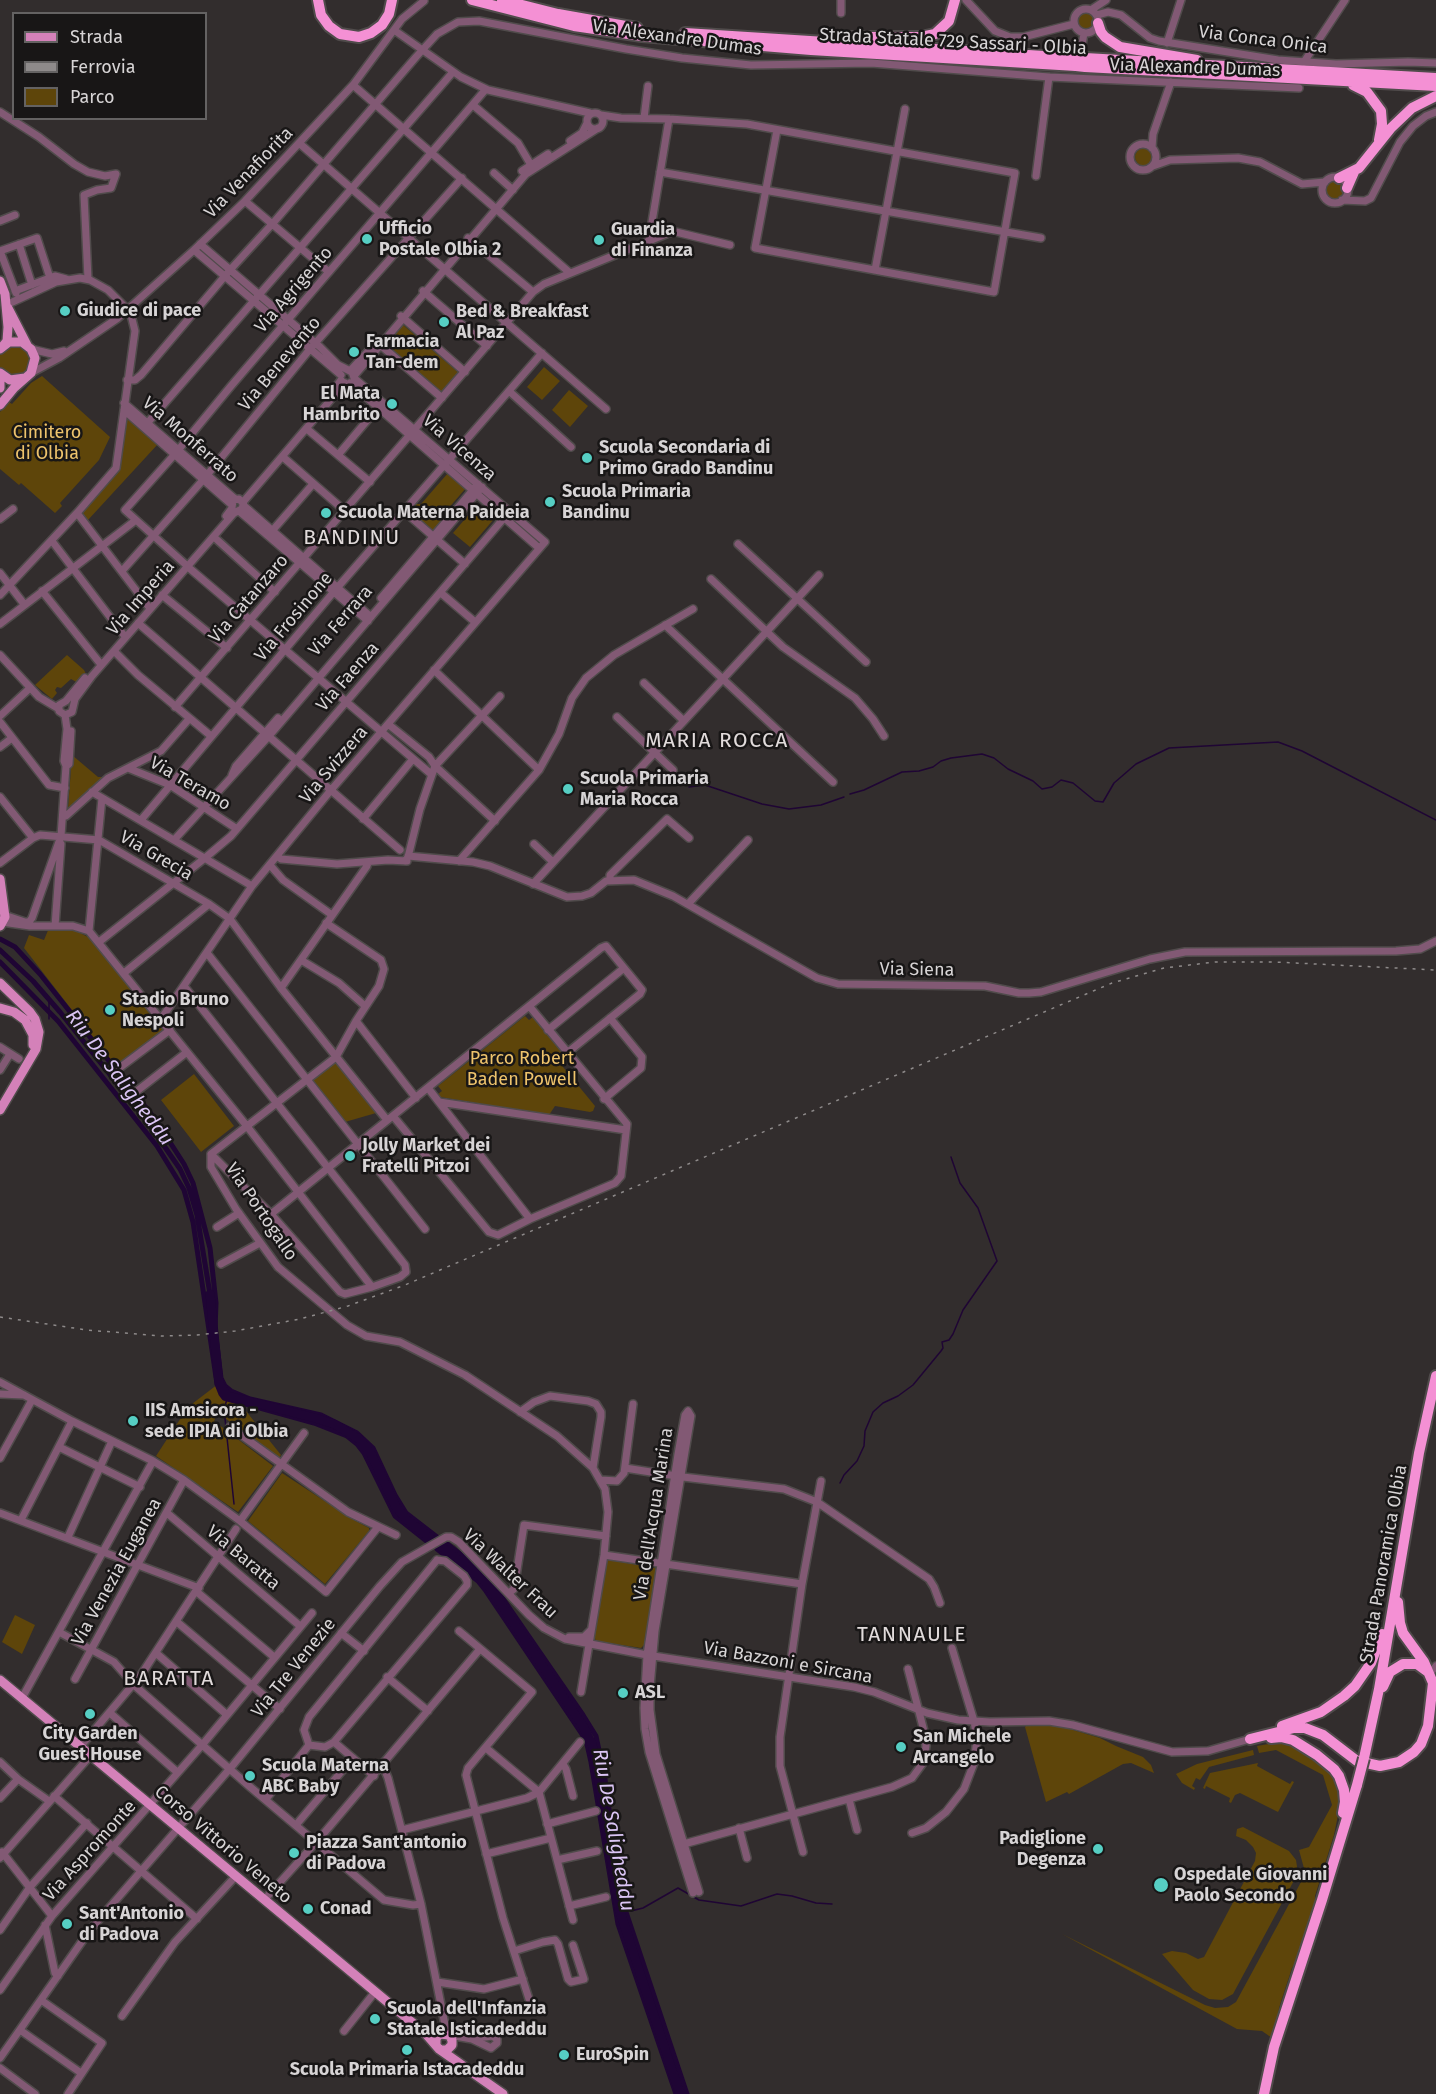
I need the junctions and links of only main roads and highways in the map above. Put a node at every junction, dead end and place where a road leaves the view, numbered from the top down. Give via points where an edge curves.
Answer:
1 (318, 0) edge
2 (392, 0) edge
3 (472, 0) edge
4 (955, 0) edge
5 (507, 1) edge
6 (1095, 16) road end
7 (768, 38) junction
8 (1081, 65) junction
9 (1250, 69) junction
10 (1436, 78) edge
11 (1335, 81) junction
12 (1436, 86) edge
13 (1436, 96) edge
14 (1376, 146) junction
15 (1354, 172) junction
16 (1339, 178) road end
17 (1345, 194) road end
18 (0, 281) edge
19 (4, 298) edge
20 (2, 347) edge
21 (29, 347) junction
22 (0, 373) edge
23 (28, 376) junction
24 (0, 379) edge
25 (0, 387) edge
26 (0, 405) edge
27 (0, 879) edge
28 (2, 914) edge
29 (0, 983) edge
30 (0, 1008) edge
31 (27, 1067) junction
32 (0, 1110) edge
33 (1436, 1376) edge
34 (1403, 1546) junction
35 (1398, 1578) junction
36 (1433, 1670) edge
37 (0, 1680) edge
38 (1370, 1730) junction
39 (1250, 1739) junction
40 (1333, 1864) junction
41 (503, 2094) edge
42 (1264, 2094) edge

1 - 2 highway via 321,15 329,26 347,36 359,37 382,25
3 - 8 highway, Strada Statale 729 Sassari - Olbia via 574,26 642,36
4 - 7 highway via 949,21 929,36
5 - 7 highway, Strada Statale 729 Sassari - Olbia via 637,28
6 - 9 highway via 1105,37 1120,47
7 - 8 highway, Strada Statale 729 Sassari - Olbia
8 - 9 highway, Strada Statale 729 Sassari - Olbia
8 - 11 highway, Strada Statale 729 Sassari - Olbia
9 - 10 highway, Strada Statale 729 Sassari - Olbia
11 - 12 highway, Strada Statale 729 Sassari - Olbia
11 - 14 highway via 1358,87 1375,101 1382,124
13 - 14 highway via 1412,108
14 - 15 highway
15 - 16 highway
15 - 17 highway
18 - 19 main road
19 - 20 main road via 8,335
19 - 21 main road
20 - 21 main road via 15,341
21 - 23 main road via 35,358
22 - 23 main road via 10,380
23 - 26 main road
24 - 25 main road
27 - 28 main road
29 - 31 main road via 30,1012 37,1025 36,1049
30 - 31 main road via 15,1012 31,1030 33,1041
31 - 32 main road
33 - 34 highway, Strada Panoramica Olbia
34 - 35 highway, Strada Panoramica Olbia
34 - 39 highway via 1378,1649 1355,1686 1321,1712
35 - 36 highway via 1403,1632
35 - 38 highway, Strada Panoramica Olbia
36 - 38 highway via 1409,1663 1390,1672
36 - 39 highway via 1426,1735 1414,1752 1399,1762 1380,1766 1357,1761 1323,1735 1305,1728
37 - 41 main road, Corso Vittorio Veneto via 426,2034 444,2039 466,2067
38 - 40 highway, Strada Panoramica Olbia, bridge
39 - 40 highway via 1293,1740 1339,1776 1346,1802
40 - 42 highway via 1280,2026

